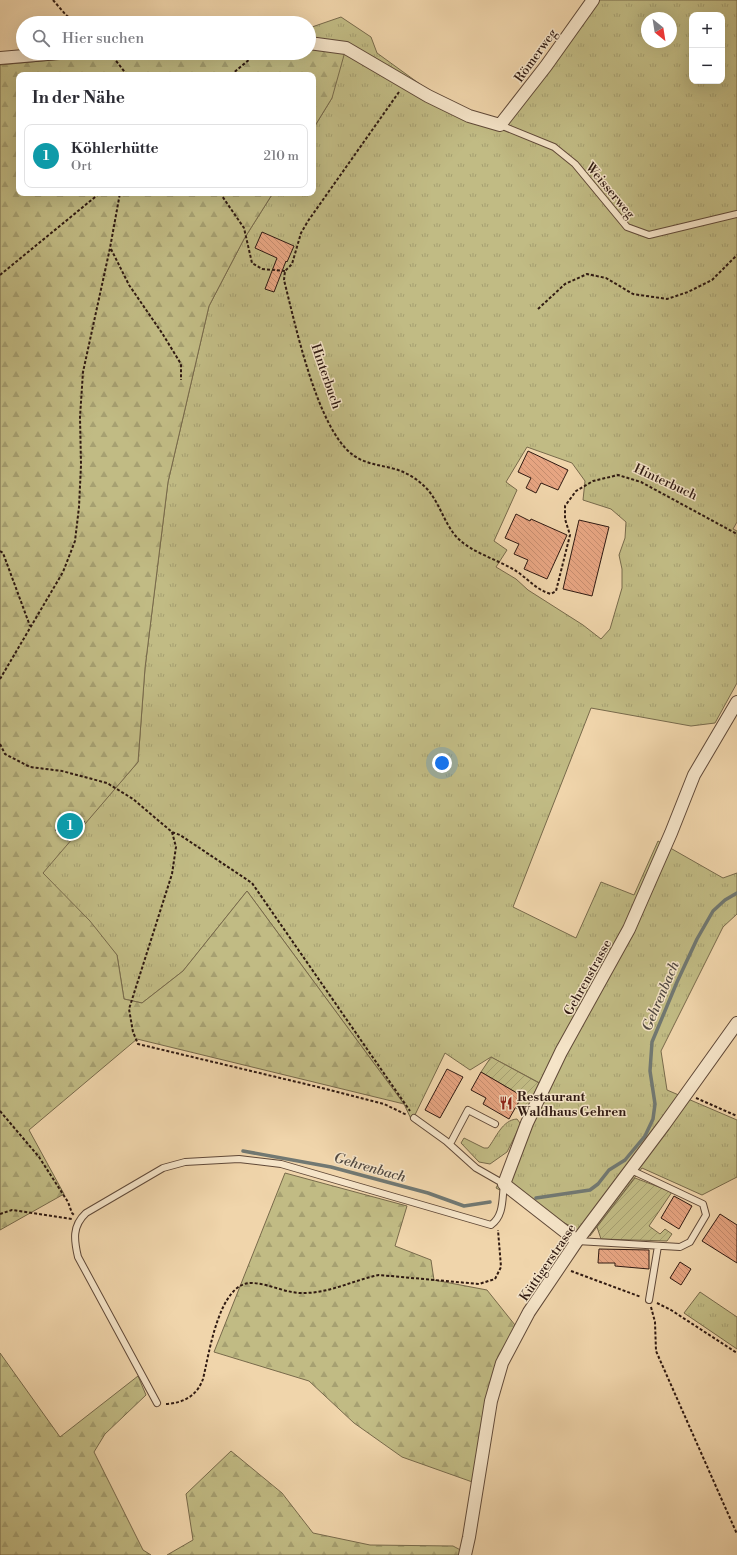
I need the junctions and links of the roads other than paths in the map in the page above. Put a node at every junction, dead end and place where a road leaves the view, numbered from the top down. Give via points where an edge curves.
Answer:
1 (593, 0) edge
2 (316, 44) edge
3 (16, 57) edge
4 (0, 58) edge
5 (500, 125) junction
6 (737, 214) edge
7 (737, 702) edge
8 (737, 1023) edge
9 (414, 1118) road end
10 (495, 1124) dead end
11 (450, 1144) junction
12 (631, 1170) junction
13 (504, 1184) junction
14 (577, 1241) junction
15 (658, 1246) junction
16 (649, 1300) road end
17 (157, 1403) road end
18 (465, 1555) edge

1 - 5 street, Römerweg
2 - 5 street via 346,48 428,96 469,116
3 - 4 street
5 - 6 lane, Weisserweg via 554,147 575,164 627,227 649,235
7 - 13 street, Gehrenstrasse via 694,775 629,929 561,1052 527,1124
8 - 12 street, Küttigerstrasse
9 - 11 lane
10 - 11 lane via 468,1110
11 - 13 lane via 476,1168
12 - 14 street, Küttigerstrasse
12 - 15 lane via 704,1204 706,1215 690,1242 680,1247
13 - 14 street
13 - 17 lane via 500,1216 491,1225 281,1164 239,1159 185,1162 163,1168 86,1213 79,1220 74,1235 78,1257
14 - 15 lane
14 - 18 street, Küttigerstrasse via 529,1312 502,1363 491,1401
15 - 16 lane

